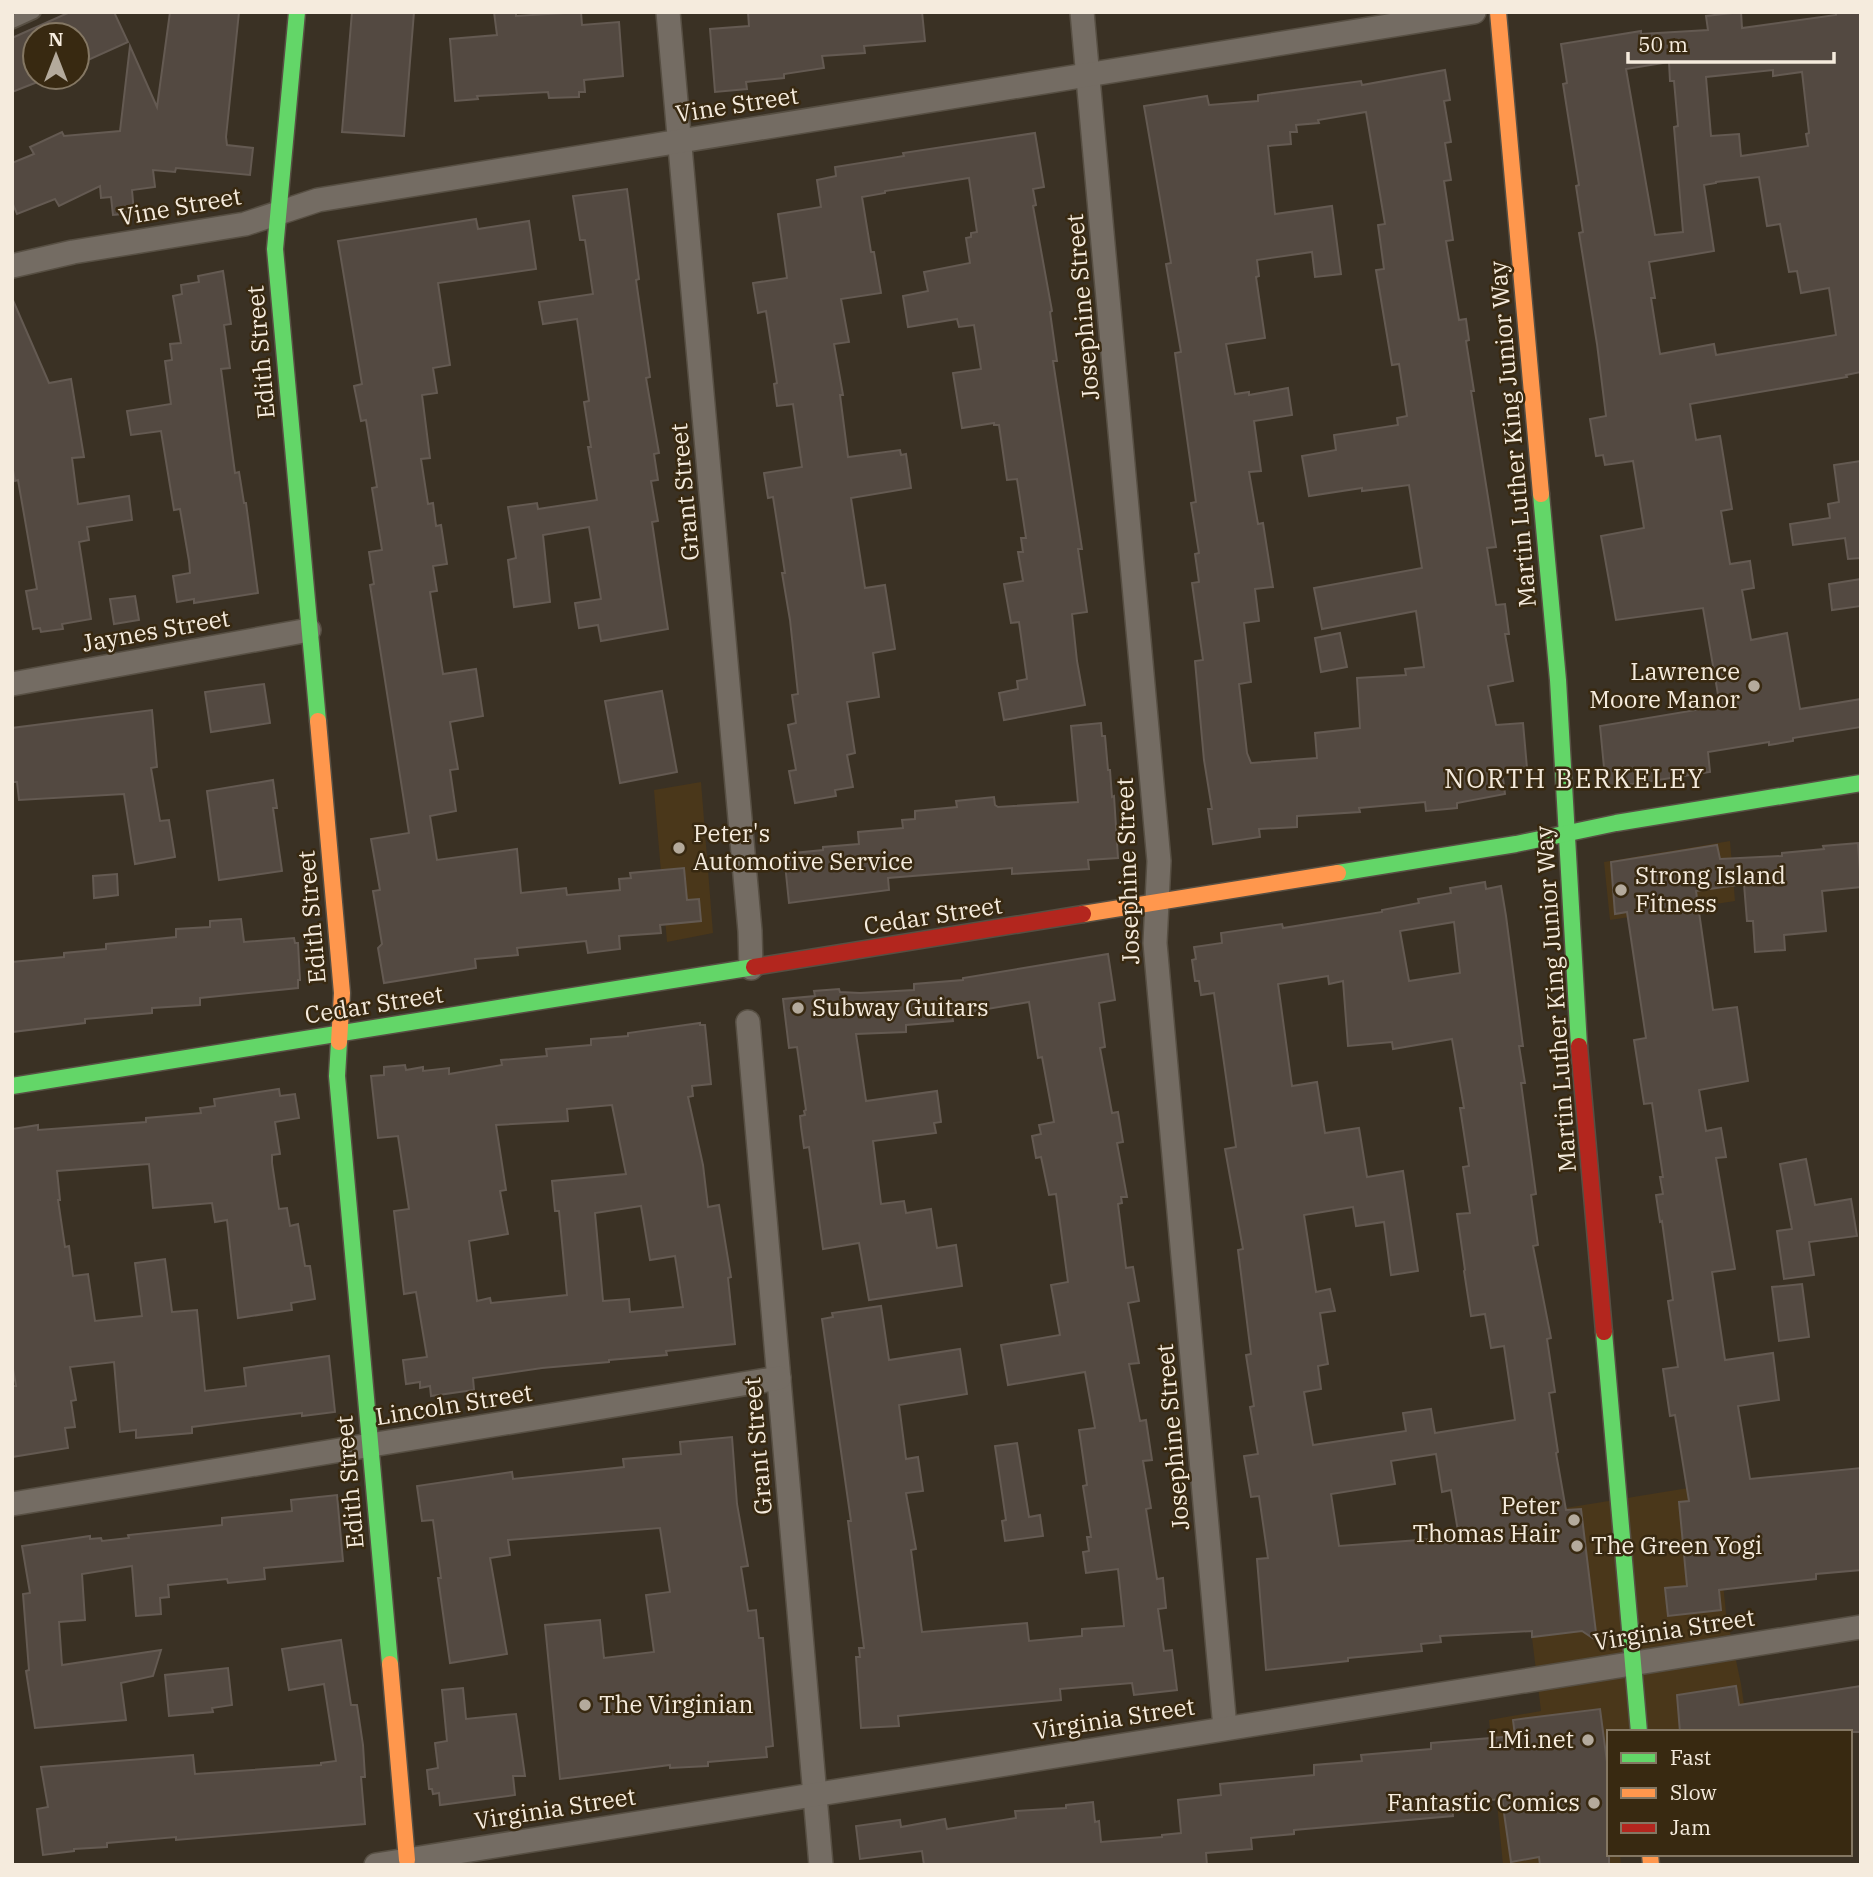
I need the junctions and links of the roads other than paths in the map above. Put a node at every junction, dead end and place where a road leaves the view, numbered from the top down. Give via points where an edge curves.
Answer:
1 (34, 12) edge
2 (297, 12) edge
3 (668, 12) edge
4 (1083, 12) edge
5 (1474, 12) edge
6 (1497, 12) edge
7 (12, 22) edge
8 (1088, 74) junction
9 (680, 141) junction
10 (278, 213) junction
11 (12, 266) edge
12 (309, 630) junction
13 (12, 684) edge
14 (1861, 783) edge
15 (1566, 833) junction
16 (1157, 902) junction
17 (751, 968) junction
18 (748, 1022) dead end
19 (340, 1033) junction
20 (12, 1086) edge
21 (779, 1378) junction
22 (370, 1446) junction
23 (12, 1504) edge
24 (1861, 1627) edge
25 (1633, 1663) junction
26 (1224, 1728) junction
27 (1639, 1730) edge
28 (815, 1794) junction
29 (407, 1860) junction
30 (376, 1865) edge
31 (821, 1865) edge

1 - 7 lane
2 - 10 street, Edith Street
3 - 9 street, Grant Street
4 - 8 street, Josephine Street
5 - 8 street, Vine Street
6 - 15 street, Martin Luther King Junior Way via 1558,680
8 - 9 street, Vine Street
8 - 16 street, Josephine Street via 1159,861
9 - 10 street, Vine Street via 318,200
9 - 17 street, Grant Street
10 - 11 street, Vine Street via 246,225
10 - 12 street, Edith Street via 275,249
12 - 13 street, Jaynes Street
12 - 19 street, Edith Street via 342,993
14 - 15 street, Cedar Street
15 - 16 street, Cedar Street
15 - 25 street, Martin Luther King Junior Way via 1575,996
16 - 17 street, Cedar Street
16 - 26 street, Josephine Street via 1155,943
17 - 19 street, Cedar Street
18 - 21 street, Grant Street
19 - 20 street, Cedar Street
19 - 22 street, Edith Street via 337,1076
21 - 22 street, Lincoln Street
21 - 28 street, Grant Street
22 - 23 street, Lincoln Street
22 - 29 street, Edith Street
24 - 25 street, Virginia Street
25 - 26 street, Virginia Street
25 - 27 street, Martin Luther King Junior Way
26 - 28 street, Virginia Street
28 - 29 street, Virginia Street
28 - 31 street, Grant Street
29 - 30 street, Virginia Street

